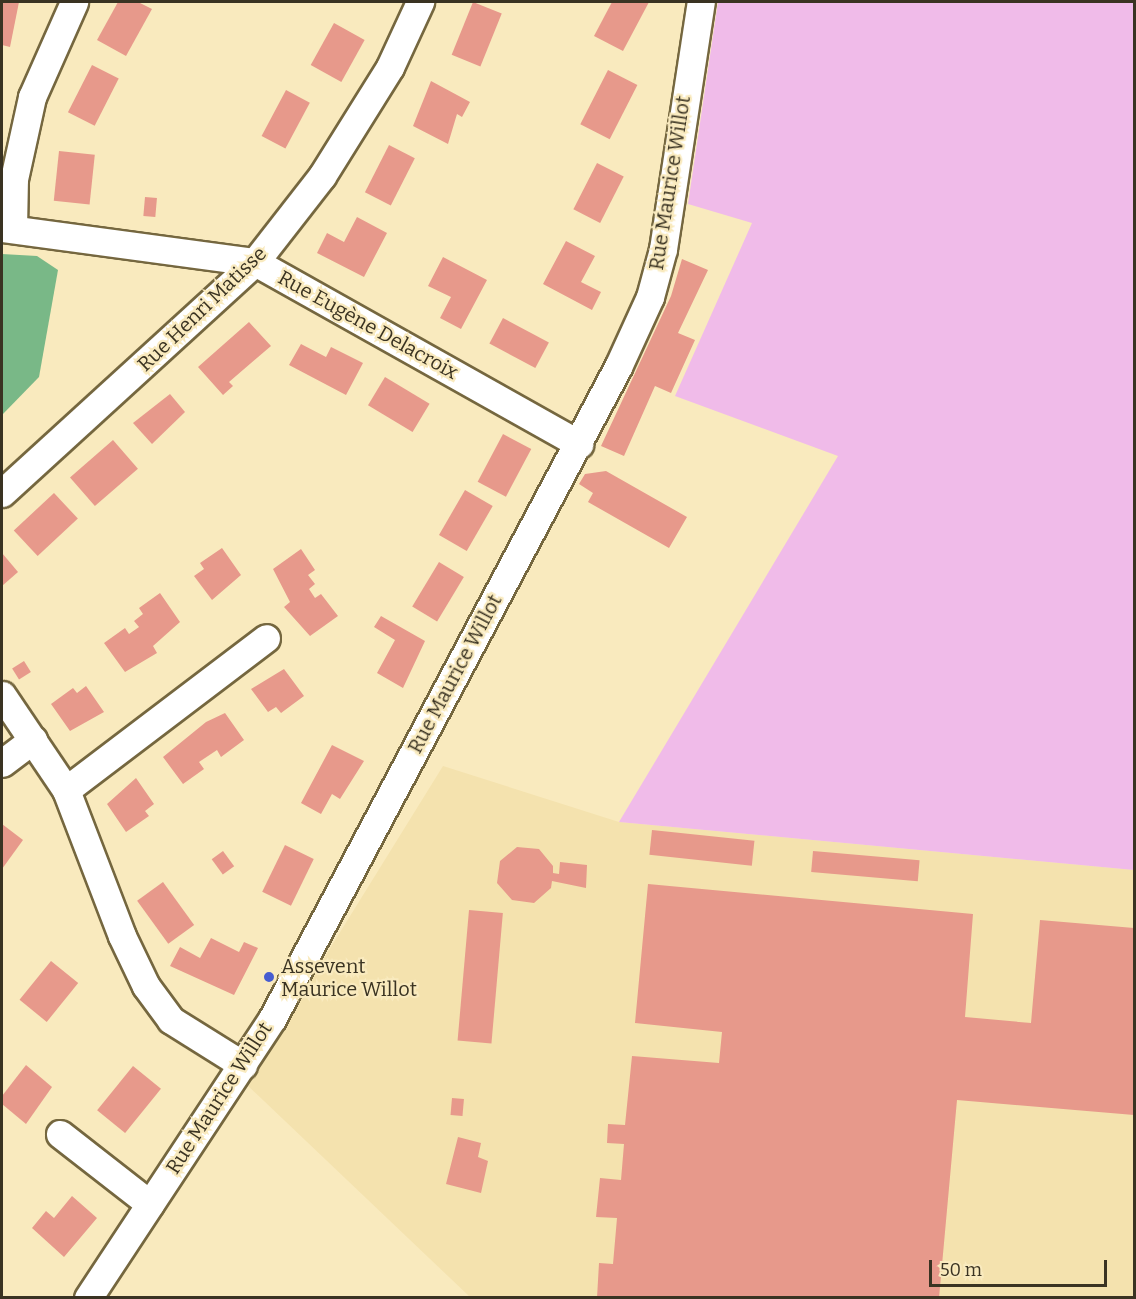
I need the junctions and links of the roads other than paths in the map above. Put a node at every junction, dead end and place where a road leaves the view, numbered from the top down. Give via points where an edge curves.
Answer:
1 (74, 2) edge
2 (420, 2) edge
3 (701, 2) edge
4 (7, 228) edge
5 (255, 262) junction
6 (579, 444) junction
7 (2, 493) edge
8 (266, 638) dead end
9 (2, 695) edge
10 (33, 740) junction
11 (2, 763) edge
12 (66, 790) junction
13 (243, 1065) junction
14 (60, 1134) dead end
15 (150, 1204) junction
16 (88, 1298) edge

1 - 4 street via 32,97
2 - 5 street, Rue Henri Matisse via 390,67 322,176
3 - 6 street, Rue Maurice Willot via 663,249 650,297
4 - 5 street, Rue Eugène Delacroix
5 - 6 street, Rue Eugène Delacroix
5 - 7 street, Rue Henri Matisse
6 - 13 street, Rue Maurice Willot via 297,973
8 - 12 street
9 - 10 street
10 - 11 street
10 - 12 street
12 - 13 street via 122,936 146,986 171,1020
13 - 15 street, Rue Maurice Willot
14 - 15 street
15 - 16 street, Rue Maurice Willot

